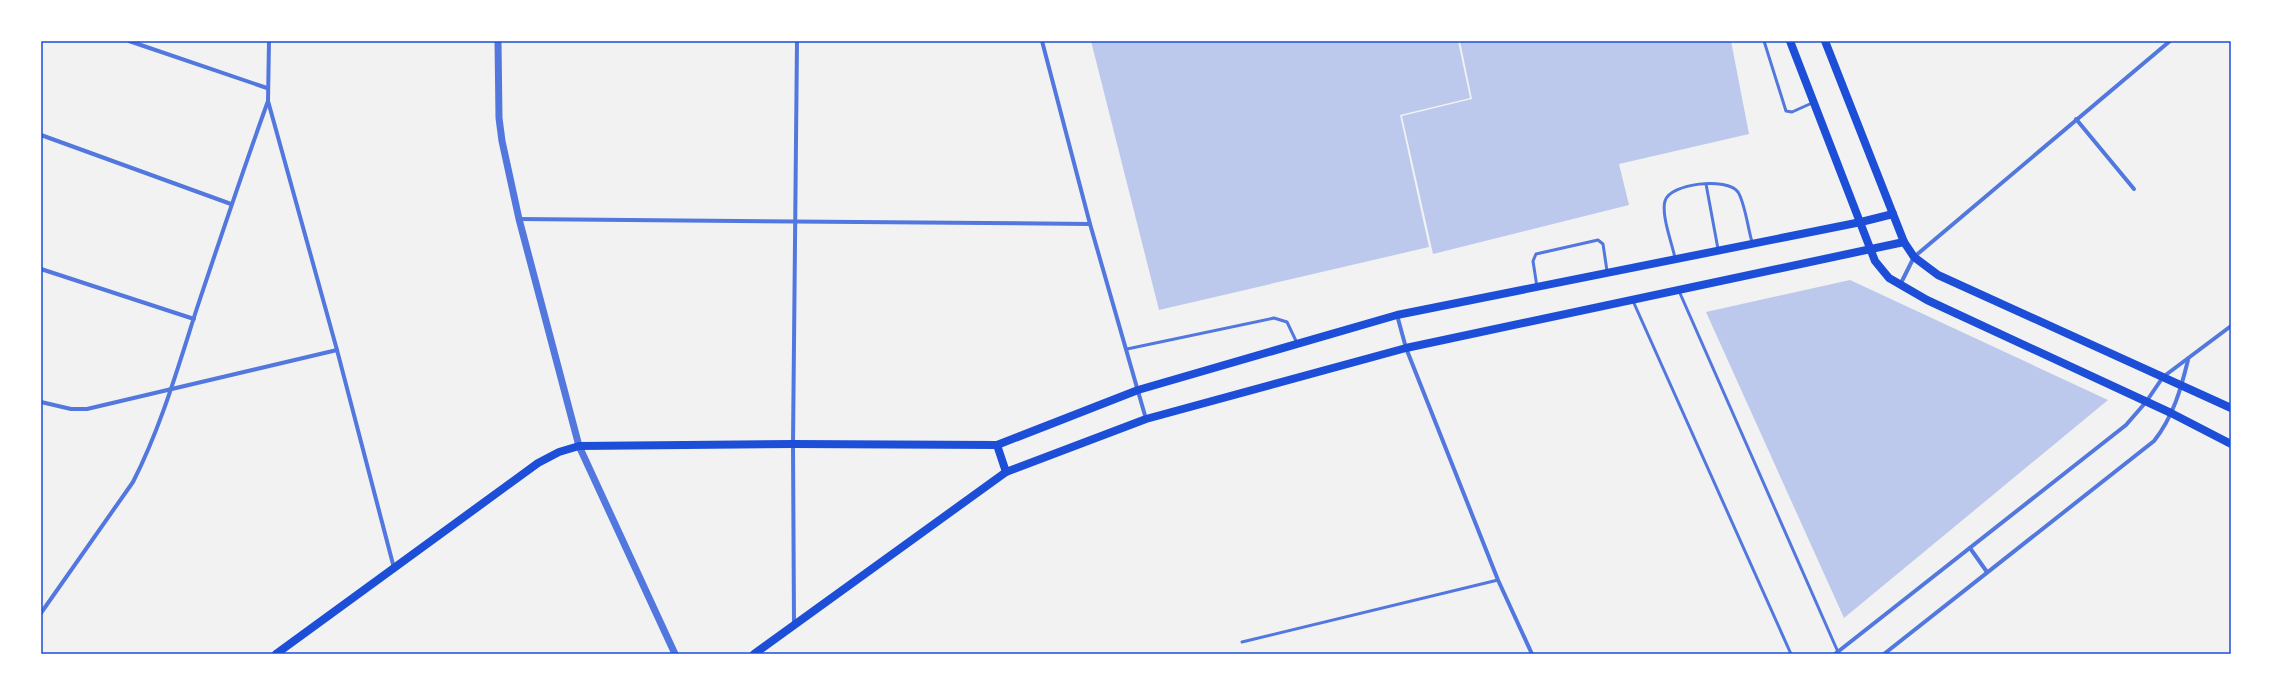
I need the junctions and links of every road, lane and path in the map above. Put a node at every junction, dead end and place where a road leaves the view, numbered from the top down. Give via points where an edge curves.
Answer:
1 (129, 41) edge
2 (269, 41) edge
3 (498, 41) edge
4 (797, 41) edge
5 (1042, 41) edge
6 (1764, 41) edge
7 (1790, 41) edge
8 (1825, 41) edge
9 (2170, 41) edge
10 (267, 88) junction
11 (268, 101) junction
12 (1814, 102) junction
13 (2076, 118) junction
14 (41, 135) edge
15 (1706, 184) junction
16 (2134, 189) dead end
17 (231, 204) junction
18 (1893, 214) junction
19 (519, 219) junction
20 (795, 221) junction
21 (1861, 222) junction
22 (1090, 224) junction
23 (1904, 242) junction
24 (1752, 244) junction
25 (1718, 251) junction
26 (1871, 251) junction
27 (1914, 257) junction
28 (1675, 259) junction
29 (41, 269) edge
30 (1608, 273) junction
31 (1900, 285) junction
32 (1537, 287) junction
33 (1679, 291) junction
34 (1633, 301) junction
35 (1397, 315) junction
36 (194, 319) junction
37 (2231, 326) edge
38 (1297, 343) junction
39 (1406, 348) junction
40 (337, 350) junction
41 (1127, 350) junction
42 (2188, 360) junction
43 (2163, 377) junction
44 (2182, 385) junction
45 (171, 388) junction
46 (1138, 390) junction
47 (41, 402) edge
48 (2146, 402) junction
49 (2231, 408) edge
50 (2172, 413) junction
51 (1146, 419) junction
52 (794, 444) junction
53 (2231, 444) edge
54 (997, 445) junction
55 (579, 446) junction
56 (1006, 472) junction
57 (1970, 548) junction
58 (394, 568) junction
59 (1987, 572) junction
60 (1498, 580) junction
61 (41, 613) edge
62 (794, 625) junction
63 (1242, 642) dead end
64 (1837, 653) edge
65 (276, 654) edge
66 (675, 654) edge
67 (754, 654) edge
68 (1532, 654) edge
69 (1791, 654) edge
70 (1884, 654) edge

1 - 10 street
2 - 10 street
3 - 19 street via 499,118
4 - 20 street
5 - 22 street
6 - 12 lane via 1786,110 1792,112
7 - 12 main road
8 - 18 main road
9 - 13 street
10 - 11 street
11 - 17 street
11 - 40 street
12 - 21 main road
13 - 16 street
13 - 27 street
14 - 17 street
15 - 24 lane via 1724,183 1738,193
15 - 25 lane
15 - 28 lane via 1669,192 1665,200 1664,209
17 - 36 street
18 - 21 main road
18 - 23 main road
19 - 20 street
19 - 55 street
20 - 22 street
20 - 52 street
21 - 24 main road
21 - 26 main road
22 - 41 street
23 - 26 main road
23 - 27 main road
24 - 25 main road
25 - 28 main road
26 - 31 main road via 1882,271
26 - 33 main road
27 - 31 street
27 - 43 main road via 1938,275
28 - 30 main road
29 - 36 street
30 - 32 main road
30 - 32 lane via 1603,244 1598,240 1536,254 1533,261
31 - 48 main road
32 - 35 main road
33 - 34 main road
33 - 64 lane
34 - 39 main road
34 - 69 lane
35 - 38 main road
35 - 39 street
36 - 45 street
37 - 42 street
38 - 41 lane via 1288,322 1274,318
38 - 46 main road
39 - 51 main road
39 - 60 street
40 - 45 street
40 - 58 street
41 - 46 street
42 - 43 street
42 - 44 street
43 - 44 main road
43 - 48 street
44 - 49 main road
44 - 50 street
45 - 47 street via 87,409 71,409
45 - 61 street via 143,463 133,482
46 - 51 street
46 - 54 main road
48 - 50 main road
48 - 57 street via 2126,425
50 - 53 main road
50 - 59 street via 2154,441
51 - 56 main road
52 - 54 main road
52 - 55 main road
52 - 62 street
54 - 56 main road
55 - 58 main road via 559,452 538,463
55 - 66 street
56 - 62 main road
57 - 59 street
57 - 64 street
58 - 65 main road
59 - 70 street
60 - 63 lane
60 - 68 street
62 - 67 main road

